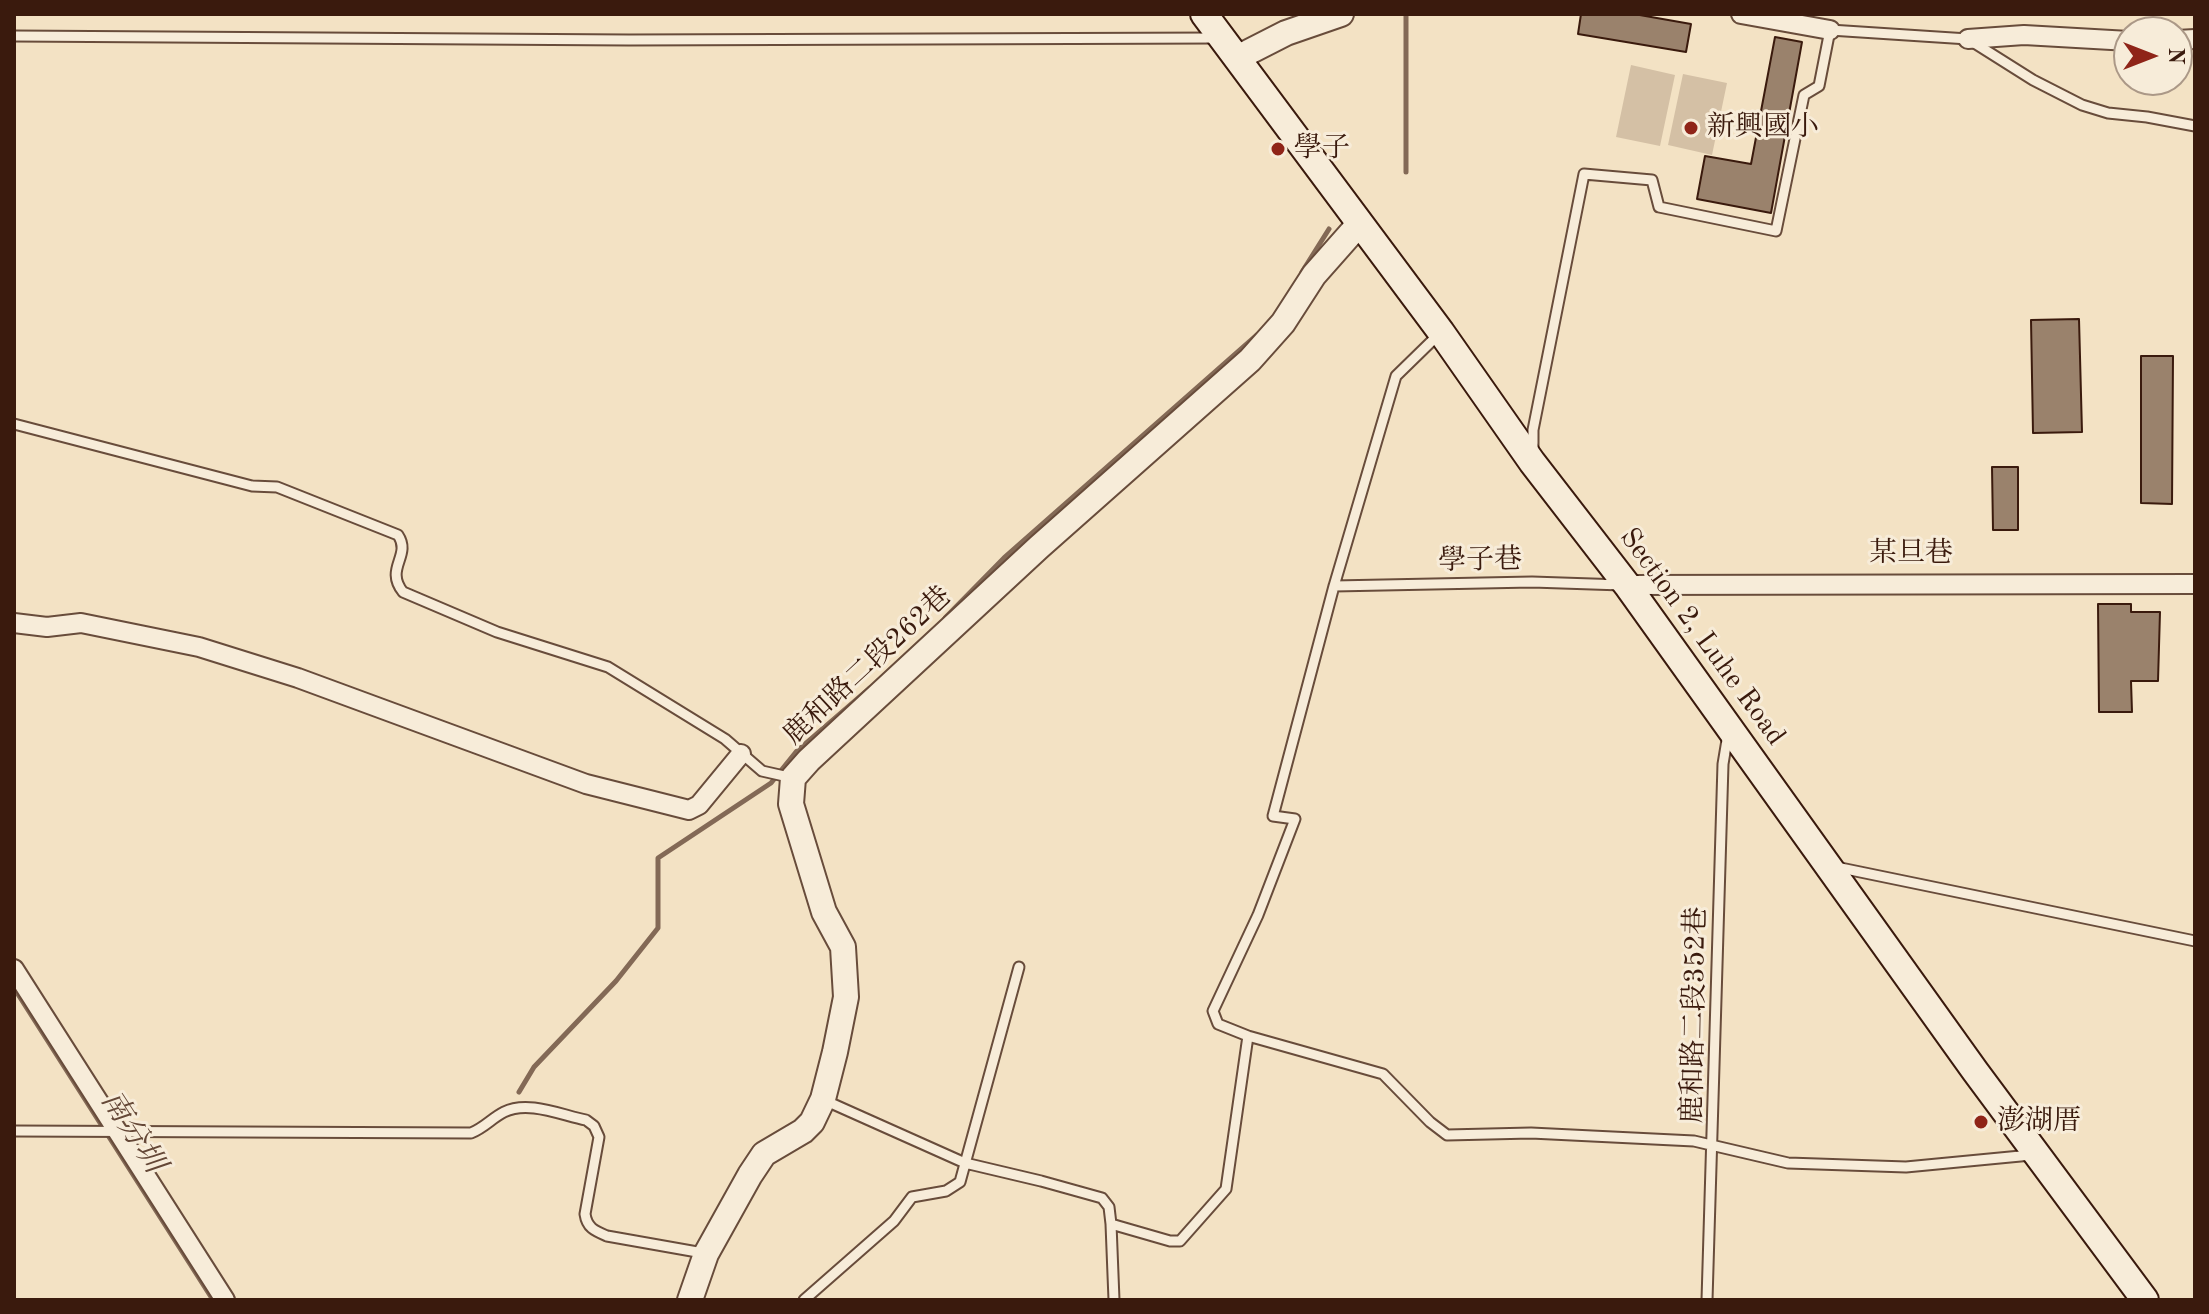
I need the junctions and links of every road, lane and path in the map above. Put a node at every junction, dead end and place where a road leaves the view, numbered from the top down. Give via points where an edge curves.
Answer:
1 (1204, 14) edge
2 (1341, 14) edge
3 (1741, 14) edge
4 (1830, 30) junction
5 (14, 36) edge
6 (1968, 39) junction
7 (2113, 40) edge
8 (1229, 48) junction
9 (2195, 126) edge
10 (1360, 223) junction
11 (1441, 332) junction
12 (14, 424) edge
13 (1532, 462) junction
14 (2195, 584) edge
15 (1627, 585) junction
16 (1334, 586) junction
17 (14, 623) edge
18 (1729, 731) junction
19 (741, 754) junction
20 (793, 778) junction
21 (1829, 865) junction
22 (2195, 941) edge
23 (1019, 967) dead end
24 (14, 969) edge
25 (1248, 1036) junction
26 (823, 1099) junction
27 (14, 1131) edge
28 (119, 1133) junction
29 (1713, 1145) junction
30 (2038, 1154) junction
31 (965, 1163) junction
32 (1111, 1224) junction
33 (706, 1254) junction
34 (225, 1300) edge
35 (690, 1300) edge
36 (804, 1300) edge
37 (1114, 1300) edge
38 (1707, 1300) edge
39 (2145, 1300) edge

1 - 8 main road, Section 2, Luhe Road
2 - 8 street
3 - 4 street
4 - 6 lane
4 - 13 lane via 1819,86 1804,95 1776,231 1659,207 1652,180 1584,174 1533,430
5 - 8 lane
6 - 7 street via 2024,35
6 - 9 lane via 2082,105
8 - 10 main road, Section 2, Luhe Road
10 - 11 main road, Section 2, Luhe Road
10 - 20 street, 鹿和路二段262巷 via 1250,360 1039,547
11 - 13 main road, Section 2, Luhe Road
11 - 16 lane via 1396,376
12 - 19 lane via 252,486 277,487 398,535 403,548 394,575 403,592 497,632 608,667
13 - 15 main road, Section 2, Luhe Road
14 - 15 street, 某旦巷
15 - 16 lane, 學子巷
15 - 18 main road, Section 2, Luhe Road
16 - 25 lane via 1273,816 1295,819 1213,1011 1218,1024
17 - 19 street via 81,623 199,647 586,784 689,810
18 - 21 main road, Section 2, Luhe Road
18 - 29 lane, 鹿和路二段352巷 via 1723,764
19 - 20 lane via 762,771
20 - 26 street, 鹿和路二段262巷 via 791,804 824,912 843,947 846,997
21 - 22 lane
21 - 30 main road, Section 2, Luhe Road
23 - 31 lane
24 - 28 street
25 - 29 lane via 1383,1074 1447,1135 1531,1133
25 - 32 lane via 1226,1189 1180,1241
26 - 31 lane
26 - 33 street, 鹿和路二段262巷 via 803,1131 764,1154
27 - 28 lane
28 - 33 lane via 471,1133 501,1113 526,1107 594,1126 599,1137 585,1214 593,1230
28 - 34 street
29 - 30 lane via 1788,1163 1906,1167
29 - 38 lane, 鹿和路二段352巷
30 - 39 main road, Section 2, Luhe Road
31 - 32 lane via 1102,1198
31 - 36 lane via 960,1182 946,1191 912,1197 894,1221
32 - 37 lane
33 - 35 street, 鹿和路二段262巷

